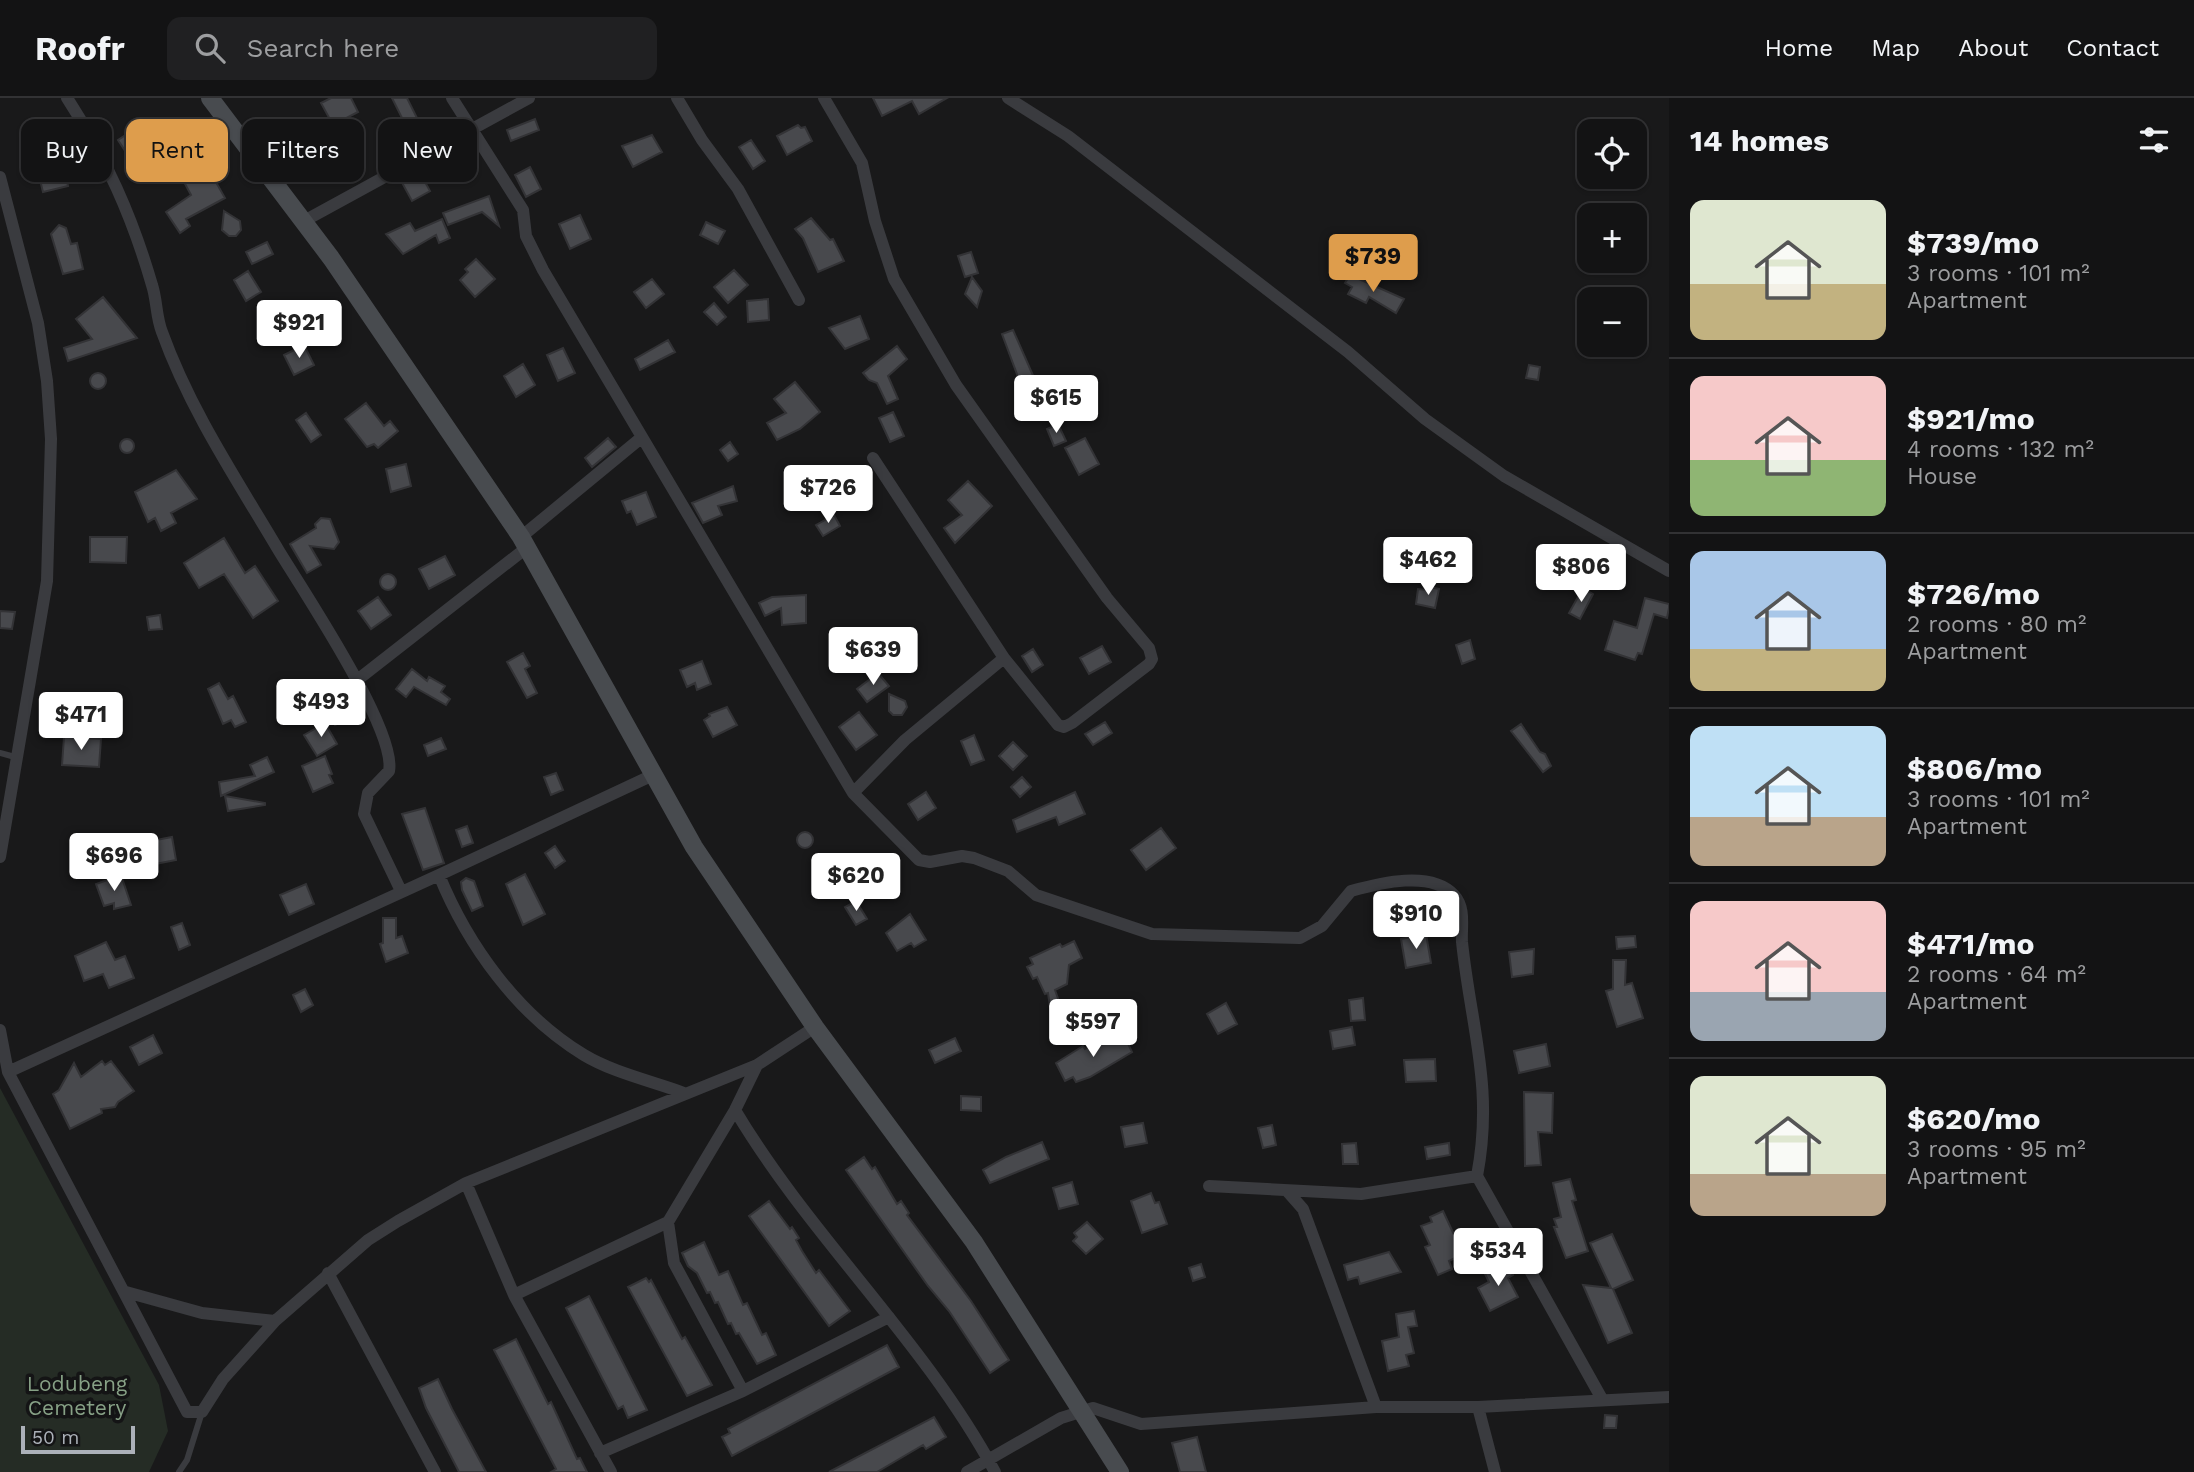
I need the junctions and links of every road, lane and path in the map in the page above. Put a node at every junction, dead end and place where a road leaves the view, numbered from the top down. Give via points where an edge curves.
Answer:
1 (67, 98) edge
2 (210, 98) edge
3 (452, 98) edge
4 (529, 98) edge
5 (677, 98) edge
6 (824, 98) edge
7 (1008, 98) edge
8 (465, 119) edge
9 (477, 129) edge
10 (477, 137) edge
11 (0, 177) edge
12 (378, 182) edge
13 (304, 221) junction
14 (799, 300) dead end
15 (641, 438) junction
16 (873, 458) dead end
17 (523, 543) junction
18 (1669, 571) edge
19 (1004, 659) junction
20 (356, 681) junction
21 (0, 753) edge
22 (15, 757) junction
23 (653, 775) junction
24 (853, 793) junction
25 (0, 857) edge
26 (439, 875) junction
27 (401, 891) junction
28 (815, 1027) junction
29 (0, 1030) edge
30 (757, 1065) junction
31 (8, 1072) junction
32 (684, 1093) junction
33 (735, 1110) junction
34 (1478, 1176) junction
35 (466, 1183) junction
36 (1209, 1186) dead end
37 (1288, 1192) junction
38 (668, 1222) junction
39 (328, 1273) junction
40 (127, 1293) junction
41 (514, 1295) junction
42 (890, 1317) junction
43 (275, 1321) junction
44 (743, 1391) junction
45 (1669, 1397) edge
46 (1602, 1399) junction
47 (1376, 1407) junction
48 (1478, 1407) junction
49 (1080, 1411) junction
50 (202, 1412) junction
51 (600, 1453) junction
52 (991, 1466) edge
53 (179, 1472) edge
54 (435, 1472) edge
55 (611, 1472) edge
56 (967, 1472) edge
57 (1120, 1472) edge
58 (1494, 1472) edge

1 - 20 street via 101,150 129,214 162,332 196,411
2 - 13 street
3 - 8 street
4 - 9 street
5 - 14 street via 738,189
6 - 19 street via 862,163 874,221 907,303 956,385 1107,598 1149,648 1152,659 1064,727 1053,721
7 - 18 street via 1068,136 1348,352 1425,419 1504,476
10 - 15 street via 523,210 530,248
11 - 22 street via 38,323 51,439 47,581
12 - 13 street
13 - 17 street
15 - 17 street
15 - 24 street
16 - 19 street
17 - 20 street
17 - 23 street
19 - 24 street via 905,740
20 - 27 street via 391,761 384,780 368,793 364,814
21 - 22 lane
22 - 25 street
23 - 26 street
23 - 28 street via 694,847
24 - 34 street via 919,860 974,858 1008,872 1036,895 1152,934 1300,937 1322,926 1352,891 1402,881 1436,884 1455,896 1461,910 1484,1072 1484,1139
26 - 27 street
26 - 32 street via 475,942 518,1002 584,1055
27 - 31 street
28 - 30 street
28 - 49 street via 974,1242
29 - 31 street
30 - 32 street
30 - 33 street
31 - 40 street
32 - 35 street
33 - 38 street
33 - 42 street via 796,1200
34 - 37 street via 1361,1194
34 - 46 street
35 - 39 street via 368,1240
35 - 41 street
36 - 37 street
37 - 47 street via 1303,1209
38 - 41 street
38 - 44 street via 674,1263
39 - 43 street
39 - 54 street
40 - 43 street via 202,1313
40 - 50 street via 187,1412
41 - 51 street
42 - 44 street
42 - 52 street via 923,1358
43 - 50 street via 223,1379
44 - 51 street
45 - 46 street
46 - 48 street
47 - 48 street
47 - 49 street via 1141,1424 1104,1410
48 - 58 street
49 - 52 street
49 - 57 street
50 - 53 lane
51 - 55 street
52 - 56 street

